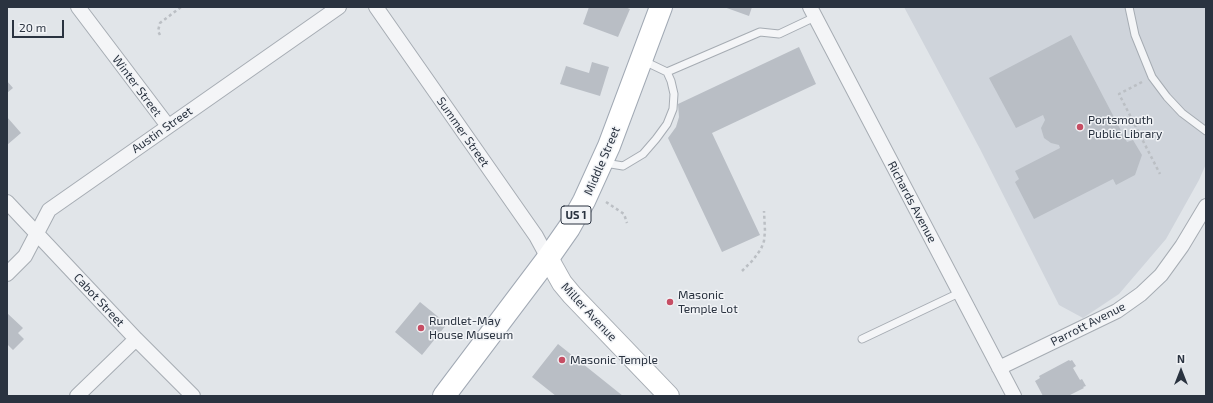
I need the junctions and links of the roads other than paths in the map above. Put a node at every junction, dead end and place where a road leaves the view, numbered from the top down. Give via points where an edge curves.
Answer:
1 (78, 7) edge
2 (339, 7) edge
3 (376, 7) edge
4 (661, 7) edge
5 (1129, 7) edge
6 (813, 12) edge
7 (642, 60) junction
8 (667, 72) junction
9 (168, 126) junction
10 (1206, 131) edge
11 (602, 163) junction
12 (7, 202) edge
13 (1206, 206) edge
14 (37, 235) junction
15 (548, 258) junction
16 (7, 274) edge
17 (959, 292) junction
18 (136, 339) junction
19 (862, 339) dead end
20 (999, 368) junction
21 (77, 396) edge
22 (193, 396) edge
23 (444, 396) edge
24 (668, 396) edge
25 (1014, 396) edge

1 - 9 street, Winter Street
2 - 9 street, Austin Street
3 - 15 street, Summer Street via 536,236
4 - 7 main road, Middle Street / US 1
5 - 10 lane via 1134,36 1152,78 1182,113
6 - 8 lane via 779,34 760,32
6 - 17 street, Richards Avenue
7 - 8 lane
7 - 11 main road, Middle Street / US 1
8 - 11 lane via 674,94 673,109 667,124 643,154 623,166
9 - 14 street, Austin Street via 49,210
11 - 15 main road, Middle Street / US 1 via 573,222
12 - 14 street, Cabot Street
13 - 20 street, Parrott Avenue via 1162,274 1141,294 1117,311
14 - 16 street, Austin Street via 25,256
14 - 18 street, Cabot Street
15 - 23 main road, Middle Street / US 1
15 - 24 main road, Miller Avenue via 572,295
17 - 19 lane
17 - 20 street, Richards Avenue
18 - 21 street
18 - 22 street, Cabot Street
20 - 25 street, Richards Avenue

